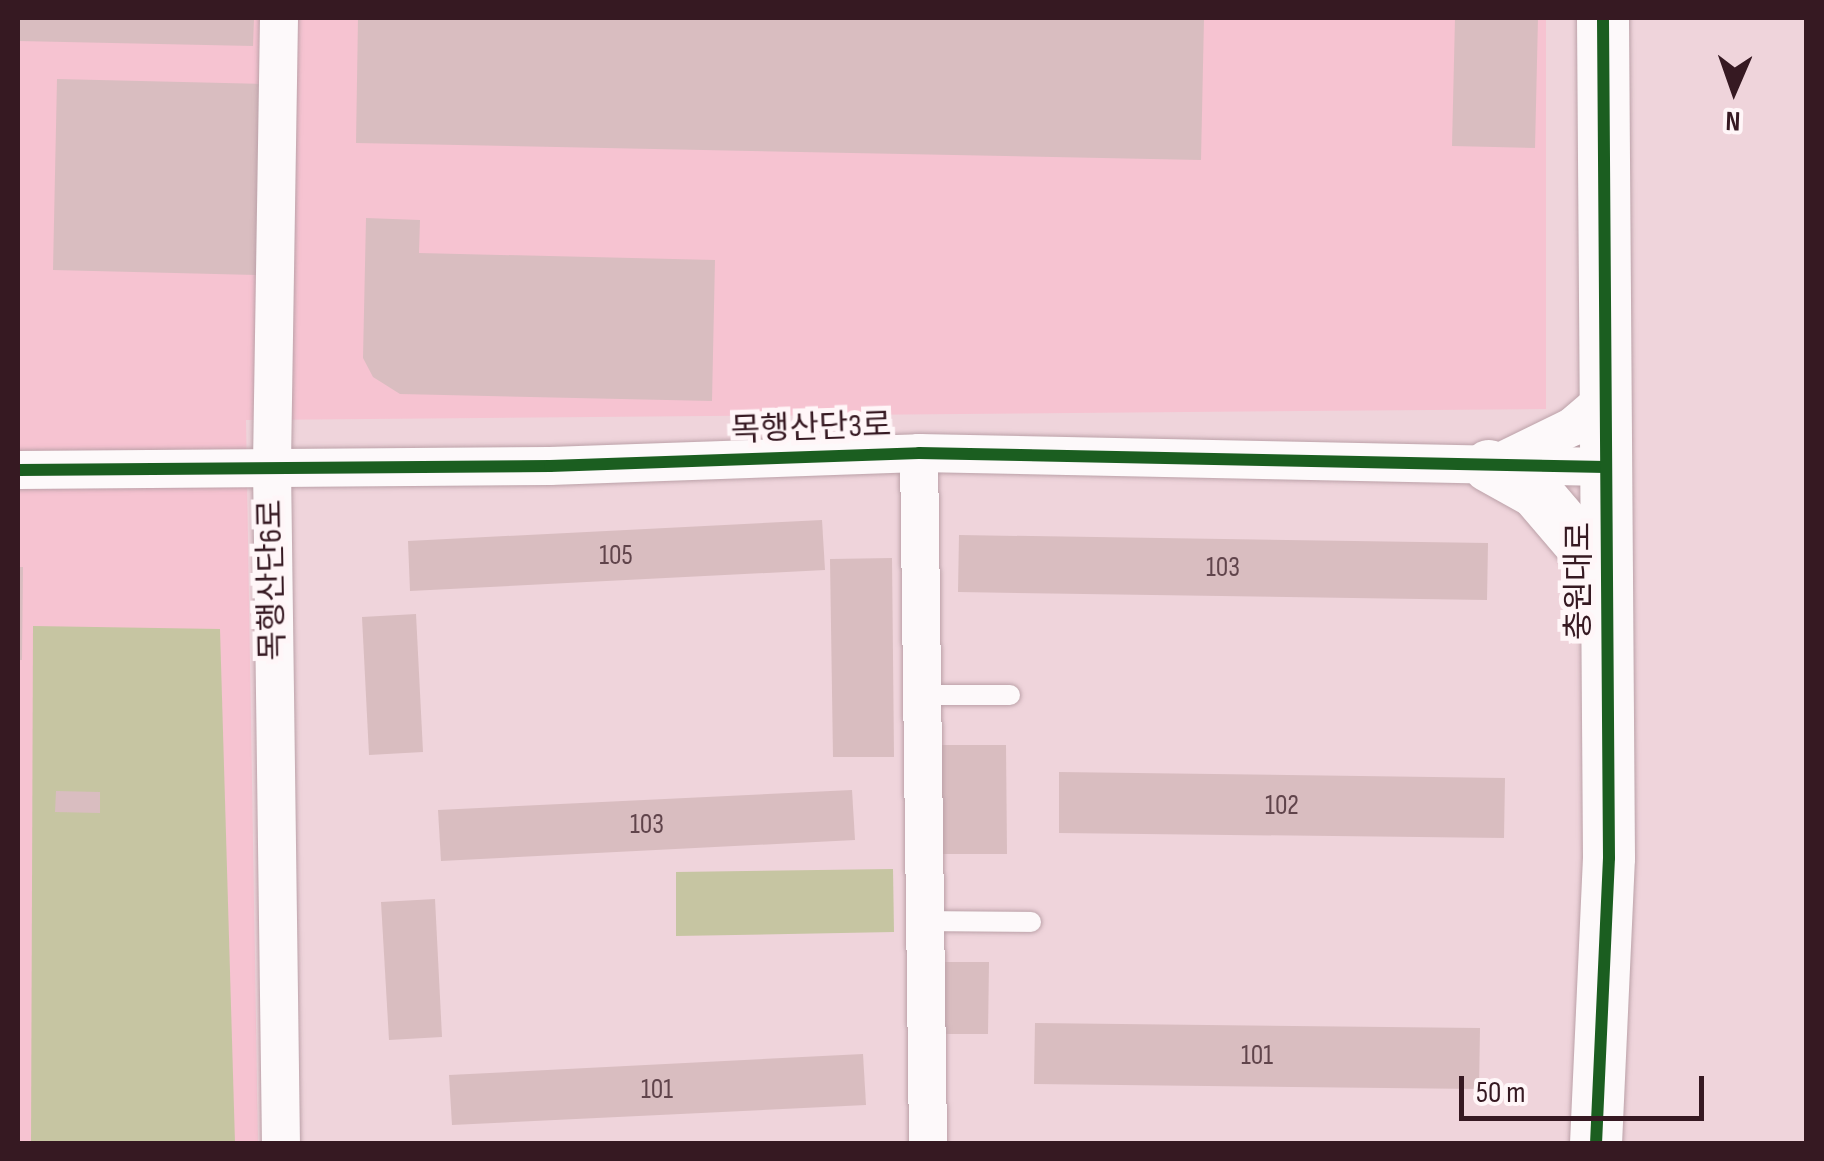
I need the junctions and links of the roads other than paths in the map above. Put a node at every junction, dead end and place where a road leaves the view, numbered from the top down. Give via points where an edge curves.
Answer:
1 (279, 18) edge
2 (1603, 18) edge
3 (1606, 398) junction
4 (919, 454) junction
5 (1488, 466) junction
6 (1606, 466) junction
7 (272, 467) junction
8 (18, 470) edge
9 (1607, 575) junction
10 (1010, 694) dead end
11 (920, 695) junction
12 (926, 921) junction
13 (1031, 922) dead end
14 (282, 1144) edge
15 (928, 1144) edge
16 (1596, 1144) edge

1 - 7 street, 목행산단6로
2 - 3 street, 충원대로
3 - 5 street via 1572,427
3 - 6 street, 충원대로
4 - 5 street, 목행산단3로
4 - 7 street, 목행산단3로
4 - 11 street
5 - 6 street, 목행산단3로
5 - 9 street via 1536,492
6 - 9 street, 충원대로
7 - 8 street, 목행산단3로
7 - 14 street, 목행산단6로
9 - 16 street, 충원대로 via 1608,858
10 - 11 lane
11 - 12 street
12 - 13 lane
12 - 15 street

